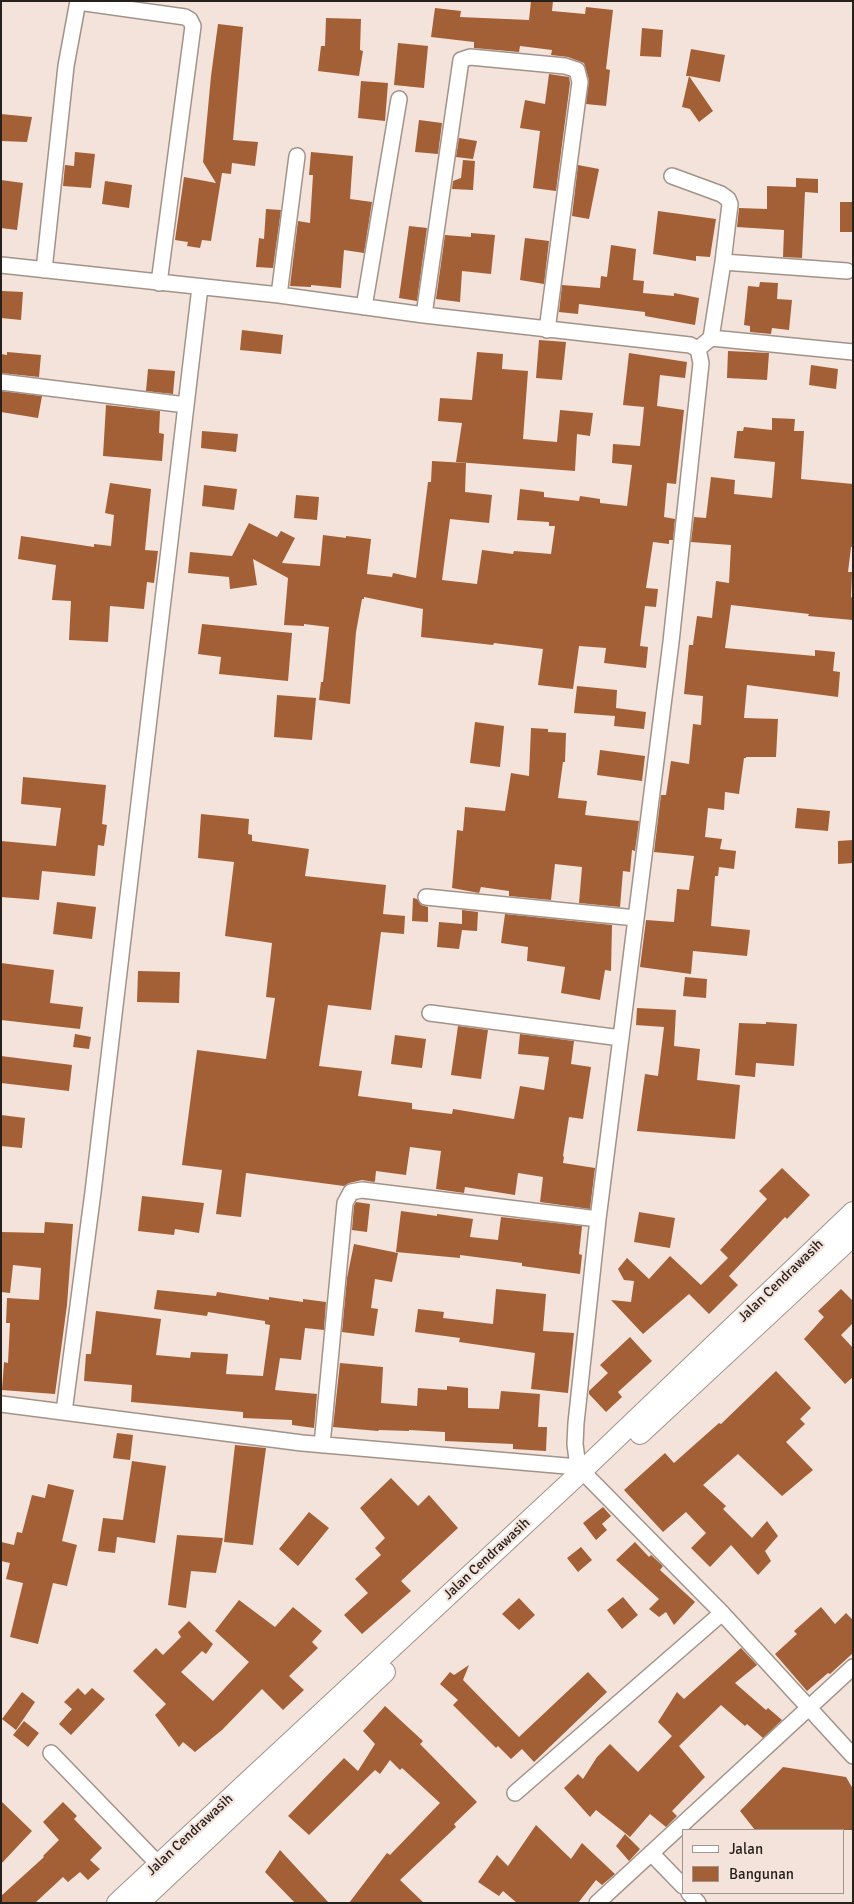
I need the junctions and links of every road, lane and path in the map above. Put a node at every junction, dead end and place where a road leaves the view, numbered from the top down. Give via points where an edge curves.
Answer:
1 (78, 2) edge
2 (399, 99) dead end
3 (297, 156) dead end
4 (672, 176) dead end
5 (723, 262) junction
6 (1, 266) edge
7 (44, 270) junction
8 (847, 271) dead end
9 (159, 283) junction
10 (200, 287) junction
11 (279, 295) junction
12 (364, 307) junction
13 (424, 315) junction
14 (547, 330) junction
15 (710, 338) junction
16 (698, 349) junction
17 (853, 352) edge
18 (1, 382) edge
19 (186, 404) junction
20 (426, 897) dead end
21 (636, 918) junction
22 (430, 1013) dead end
23 (621, 1038) junction
24 (853, 1212) edge
25 (598, 1219) junction
26 (853, 1236) edge
27 (1, 1404) edge
28 (64, 1412) junction
29 (322, 1445) junction
30 (583, 1473) junction
31 (722, 1613) junction
32 (853, 1668) edge
33 (808, 1708) junction
34 (51, 1753) dead end
35 (853, 1756) edge
36 (515, 1793) dead end
37 (651, 1853) junction
38 (163, 1869) junction
39 (682, 1885) edge
40 (117, 1903) edge
41 (139, 1903) edge
42 (597, 1903) edge

1 - 7 street via 65,72
1 - 9 street via 185,18 193,26
2 - 12 street
3 - 11 street
4 - 5 street via 728,199 730,209
5 - 8 street
5 - 15 street
6 - 7 street
7 - 9 street
9 - 10 street
10 - 11 street
10 - 19 street
11 - 12 street
12 - 13 street
13 - 14 street
13 - 14 street via 461,60 470,56 572,67 577,70 580,82
14 - 16 street via 690,345
15 - 16 street
15 - 17 street
16 - 21 street via 701,363 698,392
18 - 19 street
19 - 28 street via 138,826
20 - 21 street
21 - 23 street
22 - 23 street
23 - 25 street
24 - 30 main road, Jalan Cendrawasih
25 - 29 street via 362,1190 351,1192 346,1203
25 - 30 street via 576,1423 576,1444
26 - 30 main road, Jalan Cendrawasih
27 - 28 street
28 - 29 street
29 - 30 street
30 - 31 street
30 - 38 main road, Jalan Cendrawasih
31 - 33 street
31 - 36 street
32 - 33 street
33 - 35 street
33 - 37 street
34 - 38 street
37 - 39 street
37 - 42 street
38 - 40 main road, Jalan Cendrawasih
38 - 41 main road, Jalan Cendrawasih

